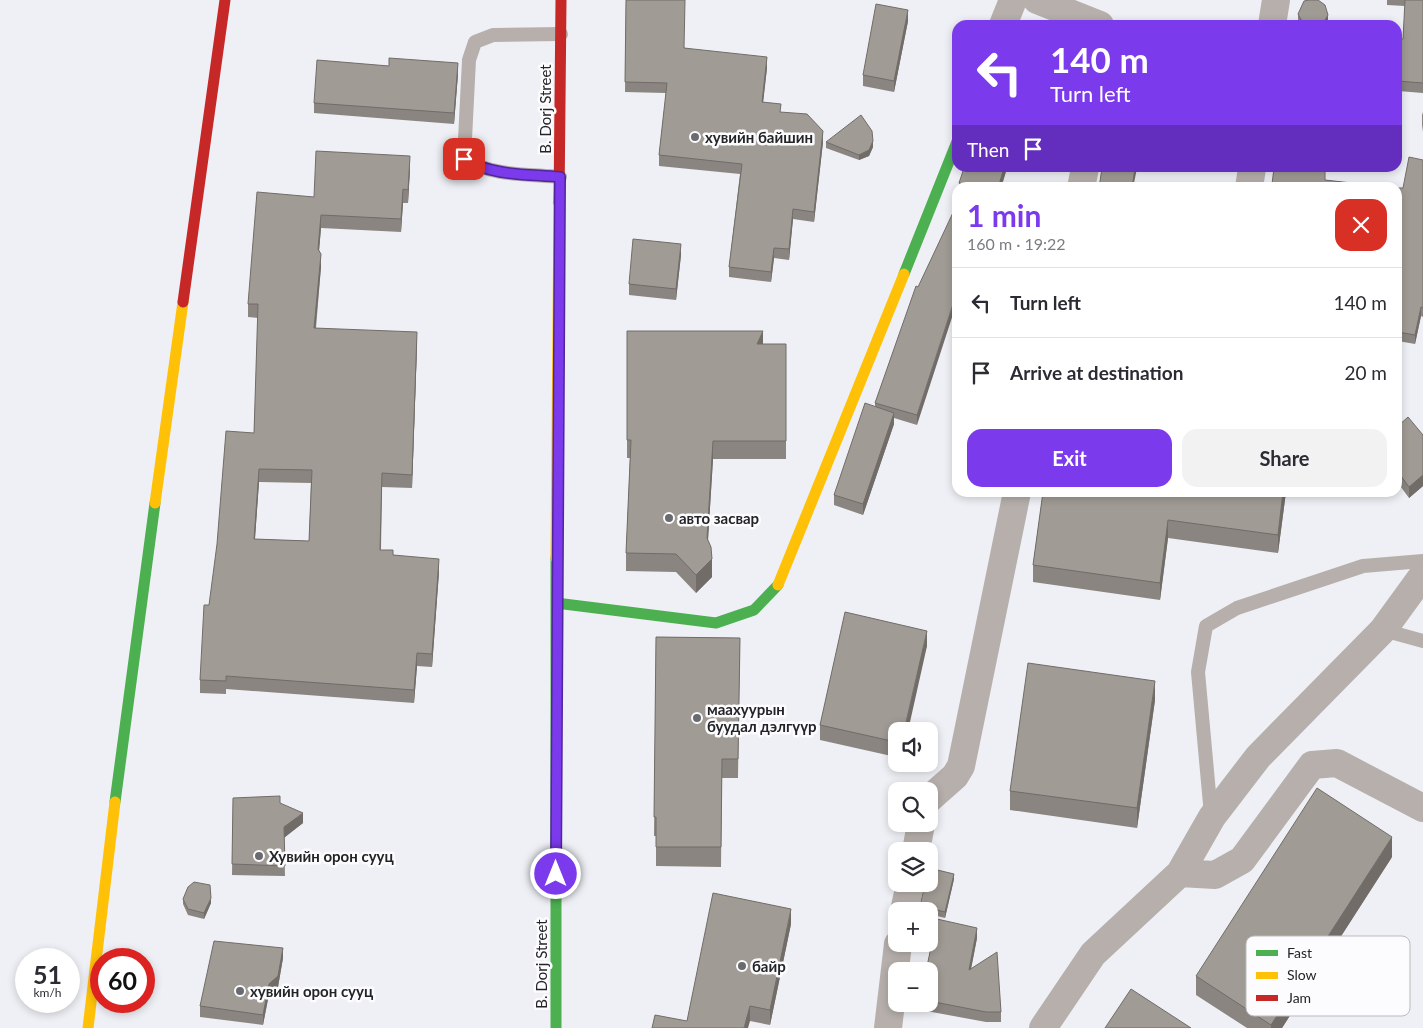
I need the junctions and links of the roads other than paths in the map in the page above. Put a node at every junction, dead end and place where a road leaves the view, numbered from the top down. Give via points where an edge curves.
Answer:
1 (225, 0) edge
2 (561, 0) edge
3 (1013, 0) edge
4 (1036, 0) edge
5 (1276, 0) edge
6 (1005, 20) edge
7 (1087, 20) edge
8 (1273, 20) edge
9 (561, 34) junction
10 (952, 154) edge
11 (560, 177) junction
12 (1015, 497) edge
13 (1423, 561) edge
14 (1423, 575) edge
15 (556, 603) junction
16 (1383, 630) junction
17 (1423, 641) edge
18 (938, 791) edge
19 (1423, 808) edge
20 (1212, 817) junction
21 (1180, 873) junction
22 (897, 952) edge
23 (88, 1028) edge
24 (556, 1028) edge
25 (888, 1028) edge
26 (1043, 1028) edge

1 - 23 street via 129,690
2 - 9 street, B. Dorj Street
3 - 6 street
4 - 7 street
5 - 8 street
9 - 11 street, B. Dorj Street
9 - 11 lane via 492,35 475,42 469,60 464,159 491,171
10 - 15 street via 780,583 754,610 716,623
11 - 15 street, B. Dorj Street
12 - 18 street via 961,766
13 - 20 lane via 1363,566 1237,608 1206,626 1198,672
14 - 16 street
15 - 24 street, B. Dorj Street
16 - 17 lane
16 - 20 street via 1258,757
19 - 21 street via 1337,763 1312,765 1242,860 1215,875
20 - 21 street
21 - 26 street via 1092,954
22 - 25 street

